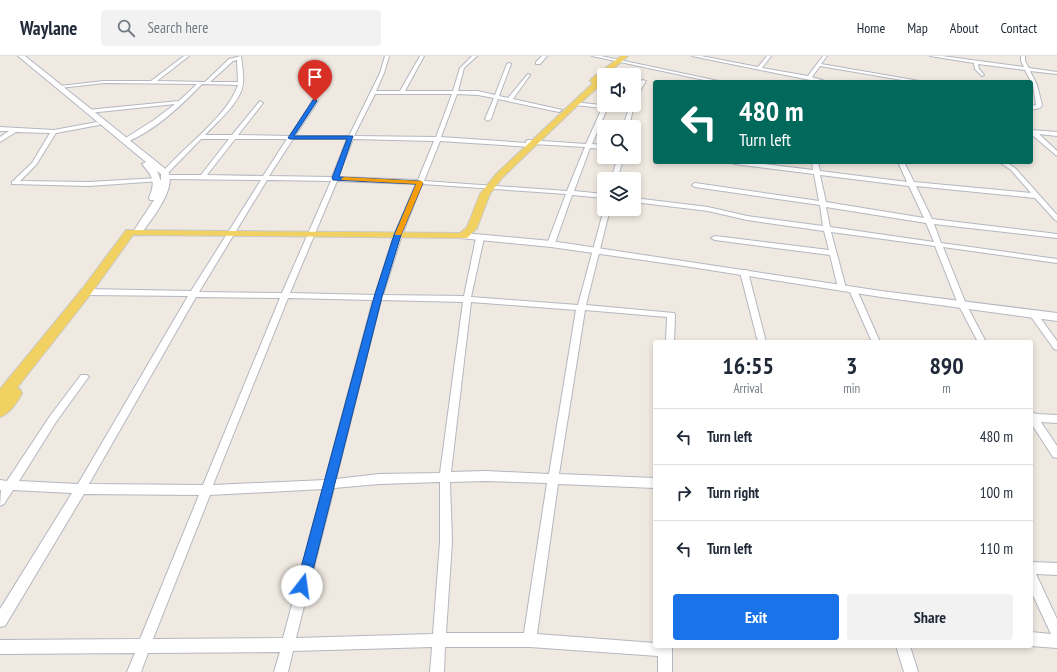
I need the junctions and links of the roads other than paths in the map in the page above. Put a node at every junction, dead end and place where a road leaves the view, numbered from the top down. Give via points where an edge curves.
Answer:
1 (13, 56) edge
2 (21, 56) edge
3 (187, 56) edge
4 (387, 56) edge
5 (422, 56) edge
6 (475, 56) edge
7 (544, 56) edge
8 (594, 56) edge
9 (632, 56) edge
10 (694, 56) edge
11 (769, 56) edge
12 (825, 56) edge
13 (932, 56) edge
14 (1023, 56) edge
15 (239, 57) edge
16 (714, 58) edge
17 (962, 58) edge
18 (623, 60) edge
19 (538, 62) dead end
20 (976, 63) junction
21 (508, 64) dead end
22 (819, 65) junction
23 (615, 68) edge
24 (759, 68) junction
25 (1027, 69) junction
26 (1057, 73) edge
27 (528, 75) dead end
28 (982, 75) dead end
29 (809, 78) junction
30 (712, 80) edge
31 (818, 80) edge
32 (911, 80) edge
33 (1032, 80) edge
34 (644, 81) dead end
35 (1033, 81) edge
36 (153, 82) junction
37 (203, 83) junction
38 (241, 84) junction
39 (597, 84) edge
40 (641, 86) edge
41 (60, 88) junction
42 (373, 92) junction
43 (402, 92) junction
44 (455, 92) junction
45 (496, 96) junction
46 (510, 99) junction
47 (315, 101) dead end
48 (182, 102) junction
49 (260, 103) dead end
50 (575, 104) junction
51 (597, 106) edge
52 (1033, 108) edge
53 (89, 110) junction
54 (559, 110) junction
55 (603, 112) edge
56 (488, 119) dead end
57 (97, 124) junction
58 (0, 129) edge
59 (15, 130) junction
60 (54, 132) junction
61 (1033, 132) edge
62 (1033, 133) edge
63 (1057, 134) edge
64 (200, 137) junction
65 (234, 137) junction
66 (351, 137) junction
67 (290, 138) junction
68 (438, 139) junction
69 (0, 140) edge
70 (126, 140) junction
71 (528, 143) junction
72 (587, 147) junction
73 (597, 147) edge
74 (1057, 154) edge
75 (751, 164) edge
76 (815, 164) edge
77 (903, 164) edge
78 (1005, 164) edge
79 (817, 172) junction
80 (166, 175) junction
81 (203, 176) junction
82 (265, 178) junction
83 (335, 178) junction
84 (158, 180) junction
85 (420, 183) junction
86 (911, 184) junction
87 (695, 185) dead end
88 (487, 186) junction
89 (570, 193) junction
90 (597, 195) edge
91 (1038, 196) junction
92 (641, 201) edge
93 (823, 204) junction
94 (605, 216) edge
95 (1057, 219) edge
96 (929, 222) junction
97 (827, 228) junction
98 (135, 233) junction
99 (231, 233) junction
100 (310, 234) junction
101 (398, 235) junction
102 (458, 236) junction
103 (1057, 236) edge
104 (480, 238) junction
105 (715, 238) dead end
106 (551, 244) junction
107 (938, 245) junction
108 (596, 251) junction
109 (833, 253) junction
110 (1057, 261) edge
111 (744, 272) junction
112 (842, 288) junction
113 (853, 290) junction
114 (92, 292) junction
115 (193, 294) junction
116 (285, 295) junction
117 (378, 297) junction
118 (466, 299) junction
119 (962, 304) junction
120 (580, 307) junction
121 (1033, 314) junction
122 (1057, 317) edge
123 (670, 340) edge
124 (761, 340) edge
125 (875, 340) edge
126 (981, 340) edge
127 (1057, 347) edge
128 (84, 377) dead end
129 (0, 399) edge
130 (0, 411) edge
131 (1033, 417) edge
132 (1033, 418) edge
133 (1057, 418) edge
134 (1057, 454) edge
135 (445, 476) junction
136 (553, 480) junction
137 (653, 483) edge
138 (330, 484) junction
139 (0, 485) edge
140 (12, 485) junction
141 (81, 489) junction
142 (206, 490) junction
143 (0, 501) edge
144 (1033, 568) edge
145 (1057, 569) edge
146 (1033, 582) edge
147 (0, 621) edge
148 (1033, 639) edge
149 (440, 640) junction
150 (530, 640) junction
151 (1057, 640) edge
152 (287, 645) junction
153 (144, 646) junction
154 (0, 647) edge
155 (653, 647) edge
156 (665, 648) edge
157 (904, 648) edge
158 (134, 672) edge
159 (280, 672) edge
160 (437, 672) edge
161 (665, 672) edge
162 (911, 672) edge

1 - 57 street
2 - 41 street
3 - 36 street
4 - 42 street
5 - 43 street
6 - 44 street via 462,68
7 - 19 street
8 - 18 street
9 - 18 main road
10 - 16 street
11 - 24 street
12 - 22 street
13 - 17 street
14 - 25 street
15 - 37 street via 230,60
15 - 38 street
16 - 24 street
17 - 20 street
18 - 23 main road
18 - 30 street
18 - 54 main road
20 - 25 street
20 - 28 street
21 - 45 street
22 - 29 street
22 - 32 street
24 - 29 street
25 - 26 street
25 - 33 street
27 - 46 street
29 - 31 street
34 - 40 street
35 - 52 street via 1039,105
36 - 37 street
36 - 41 street via 100,82
37 - 38 street
37 - 48 street
38 - 64 street via 233,102
39 - 50 main road
41 - 53 street
42 - 43 street
42 - 66 street
43 - 44 street
44 - 45 street
44 - 68 street
45 - 46 street
45 - 56 street
46 - 54 street
47 - 67 street
48 - 53 street
48 - 70 street
49 - 65 street
50 - 51 street
50 - 71 main road
53 - 70 street
54 - 71 main road
55 - 72 street
57 - 60 street
57 - 84 street via 150,167
58 - 59 street
59 - 60 street
59 - 69 street
60 - 84 street via 34,164 14,183 89,184
61 - 63 street
62 - 74 street
64 - 65 street
64 - 80 street
65 - 67 street
65 - 81 street
66 - 67 street
66 - 68 street
66 - 83 street
67 - 82 street
68 - 71 street
68 - 85 street
70 - 80 street
71 - 72 street
71 - 88 main road
72 - 73 street
72 - 89 street
75 - 79 street
76 - 79 street
77 - 86 street
78 - 91 street
79 - 86 street
79 - 93 street
80 - 81 street
80 - 98 street via 167,182 160,198
81 - 82 street
82 - 83 street
82 - 99 street
83 - 85 street
83 - 100 street
84 - 98 street via 157,188
85 - 88 street
85 - 101 street
86 - 91 street
86 - 96 street
87 - 93 street
88 - 89 street
88 - 102 main road via 473,226
89 - 90 street
89 - 106 street
91 - 95 street
92 - 97 street
93 - 96 street
93 - 97 street
94 - 108 street
96 - 103 street
96 - 107 street
97 - 107 street
97 - 109 street
98 - 99 main road
98 - 114 main road
99 - 100 main road
99 - 115 street
100 - 101 main road
100 - 116 street
101 - 102 main road
101 - 117 street
102 - 104 street
104 - 106 street
104 - 118 street
105 - 109 street
106 - 108 street
107 - 110 street
107 - 119 street
108 - 111 street
108 - 120 street
109 - 112 street
111 - 112 street
111 - 124 street
112 - 113 street
113 - 119 street
113 - 125 street
114 - 115 street
114 - 129 main road
114 - 130 main road
115 - 116 street
115 - 141 street
116 - 117 street
116 - 142 street
117 - 118 street
117 - 138 street
118 - 120 street
118 - 135 street
119 - 121 street
119 - 126 street
120 - 123 street via 670,315
120 - 136 street
121 - 122 street
121 - 127 street
128 - 140 street via 53,419
131 - 133 street
132 - 134 street
135 - 136 street
135 - 138 street
135 - 149 street via 446,542
136 - 137 street
136 - 150 street
138 - 142 street
138 - 152 street
139 - 140 street
140 - 141 street
140 - 143 street
141 - 142 street
141 - 147 street
142 - 153 street
144 - 145 street
146 - 151 street
148 - 151 street
149 - 150 street
149 - 152 street
149 - 160 street
150 - 155 street
152 - 153 street
152 - 159 street
153 - 154 street
153 - 158 street
156 - 161 street
157 - 162 street

